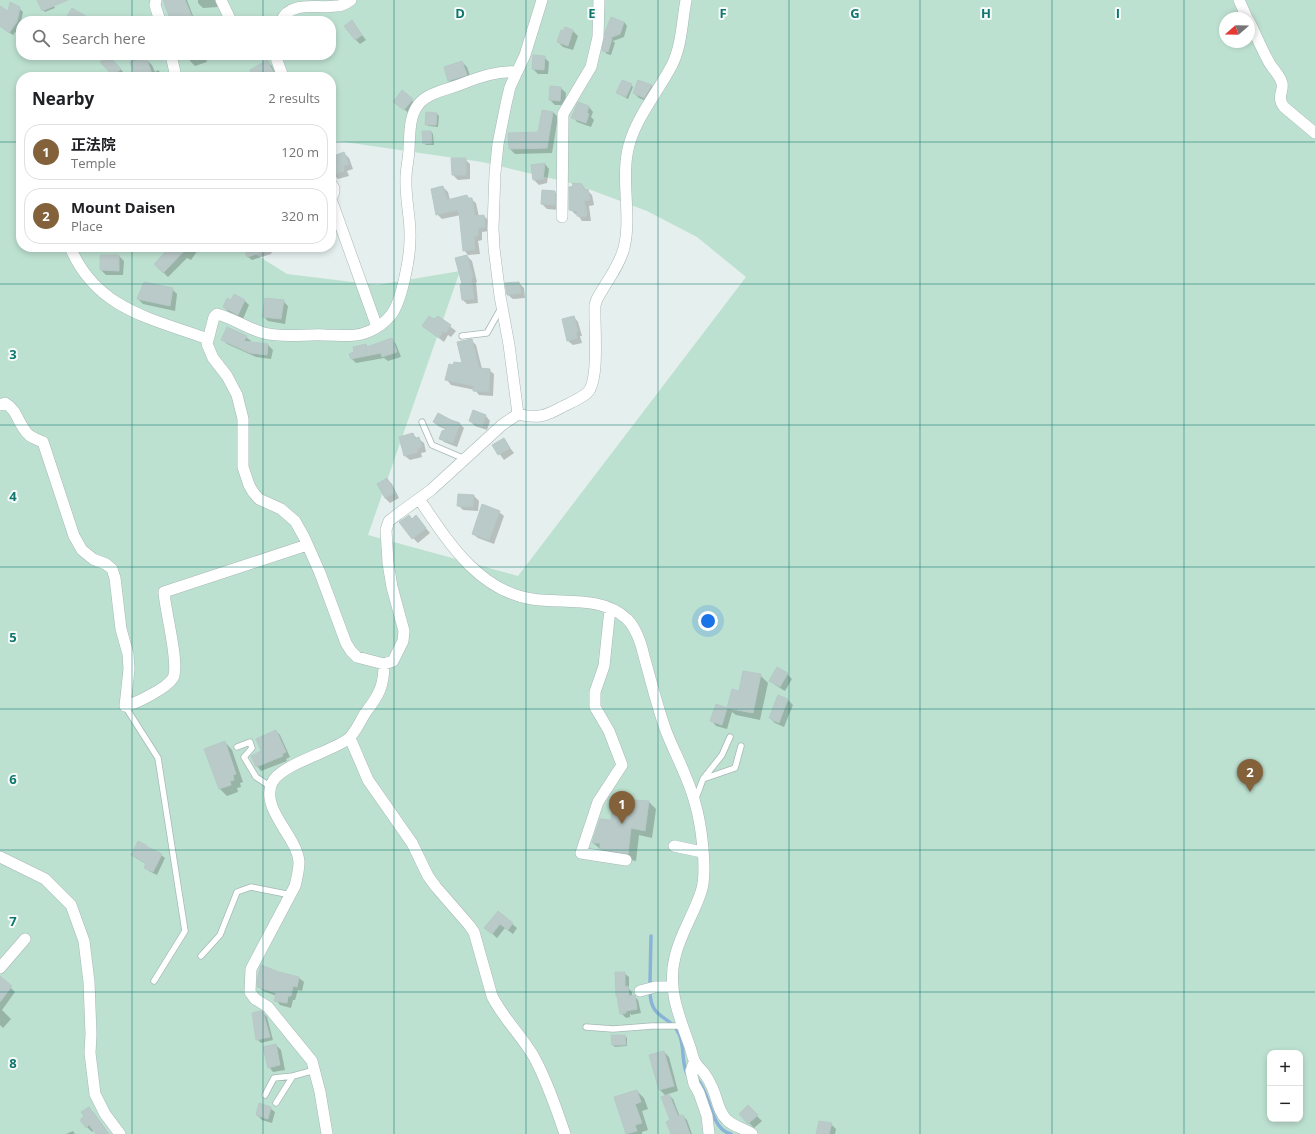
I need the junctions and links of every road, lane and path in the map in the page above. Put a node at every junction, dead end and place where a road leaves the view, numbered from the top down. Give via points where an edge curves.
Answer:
1 (156, 0) edge
2 (221, 0) edge
3 (351, 0) edge
4 (542, 0) edge
5 (599, 0) edge
6 (686, 0) edge
7 (1239, 0) edge
8 (1244, 12) edge
9 (159, 16) edge
10 (229, 16) edge
11 (283, 16) edge
12 (1255, 33) edge
13 (171, 60) edge
14 (277, 60) edge
15 (175, 72) edge
16 (281, 72) edge
17 (517, 72) junction
18 (1315, 133) edge
19 (336, 213) edge
20 (562, 217) dead end
21 (72, 252) edge
22 (502, 306) junction
23 (377, 327) junction
24 (462, 336) dead end
25 (208, 339) junction
26 (0, 405) edge
27 (518, 414) junction
28 (422, 422) dead end
29 (465, 458) junction
30 (420, 499) junction
31 (307, 545) junction
32 (610, 609) junction
33 (384, 664) junction
34 (125, 706) junction
35 (730, 737) dead end
36 (350, 738) junction
37 (741, 746) dead end
38 (237, 747) dead end
39 (703, 779) junction
40 (271, 787) junction
41 (695, 801) junction
42 (674, 846) dead end
43 (702, 852) junction
44 (0, 857) edge
45 (626, 860) dead end
46 (291, 895) junction
47 (25, 940) dead end
48 (201, 956) dead end
49 (0, 968) edge
50 (154, 981) dead end
51 (673, 987) junction
52 (640, 991) dead end
53 (679, 1026) junction
54 (586, 1027) dead end
55 (694, 1062) junction
56 (315, 1070) junction
57 (293, 1076) junction
58 (265, 1095) dead end
59 (276, 1103) dead end
60 (120, 1134) edge
61 (326, 1134) edge
62 (565, 1134) edge
63 (709, 1134) edge
64 (752, 1134) edge

1 - 9 street
2 - 10 street
3 - 11 street via 336,6 292,7
4 - 17 street
5 - 20 street via 598,37 591,67 563,114
6 - 27 street via 676,55 641,117 628,147 627,224 624,248 619,263 595,306 595,359 592,384 587,393 543,416 530,417
7 - 8 street
12 - 18 street via 1281,81 1280,102
13 - 15 street
14 - 16 street
17 - 22 street via 510,87 501,124 495,173 494,248
17 - 23 street via 498,72 438,92 423,100 414,112 406,179 410,238 408,256 397,302 391,314
19 - 23 street
21 - 25 street via 76,261 106,297 130,311
22 - 24 lane via 487,333
22 - 27 street
23 - 25 street via 369,332 344,336 286,335 265,333 216,314
25 - 31 street via 209,351 237,395 244,419 243,467 249,484 259,498 281,509 295,521
26 - 34 street via 5,403 12,407 30,436 43,442 74,536 82,550 112,569 121,629 128,654
27 - 29 street
28 - 29 lane via 432,445
29 - 30 street
30 - 32 street via 465,561 489,582 512,594 531,599 565,600
30 - 33 street via 389,522 386,530 392,587 404,631 403,641 393,661
31 - 33 street via 351,651 357,657
31 - 34 street via 164,592 176,668 172,678 163,687
32 - 41 street via 627,620 642,646 665,729
32 - 45 street via 604,666 595,692 595,707 622,765 598,802 580,853
33 - 36 street via 384,678 380,691
34 - 50 lane via 158,758 185,931
35 - 39 lane via 722,755
36 - 40 street via 278,775 271,783
36 - 62 street via 368,780 412,842 428,876 474,932 495,1001 533,1056
37 - 39 lane via 735,768
38 - 40 lane via 250,742 252,748 244,757 256,777
39 - 41 lane
40 - 46 street via 274,811 295,848 299,861
41 - 43 street via 700,820
42 - 43 street
43 - 51 street via 702,890 674,957
44 - 60 street via 45,879 71,905 84,941 89,990 90,1053 95,1094 105,1114
46 - 48 lane via 250,887 237,892 220,935
46 - 56 street via 251,969 250,992 255,999 268,1007 312,1061
47 - 49 street
51 - 52 street via 655,987
51 - 53 street
53 - 54 lane via 613,1029
53 - 55 street via 689,1044
55 - 63 street via 691,1071 707,1116
55 - 64 street via 706,1075 721,1112 727,1120
56 - 57 lane
56 - 61 street
57 - 58 lane via 274,1078
57 - 59 lane

